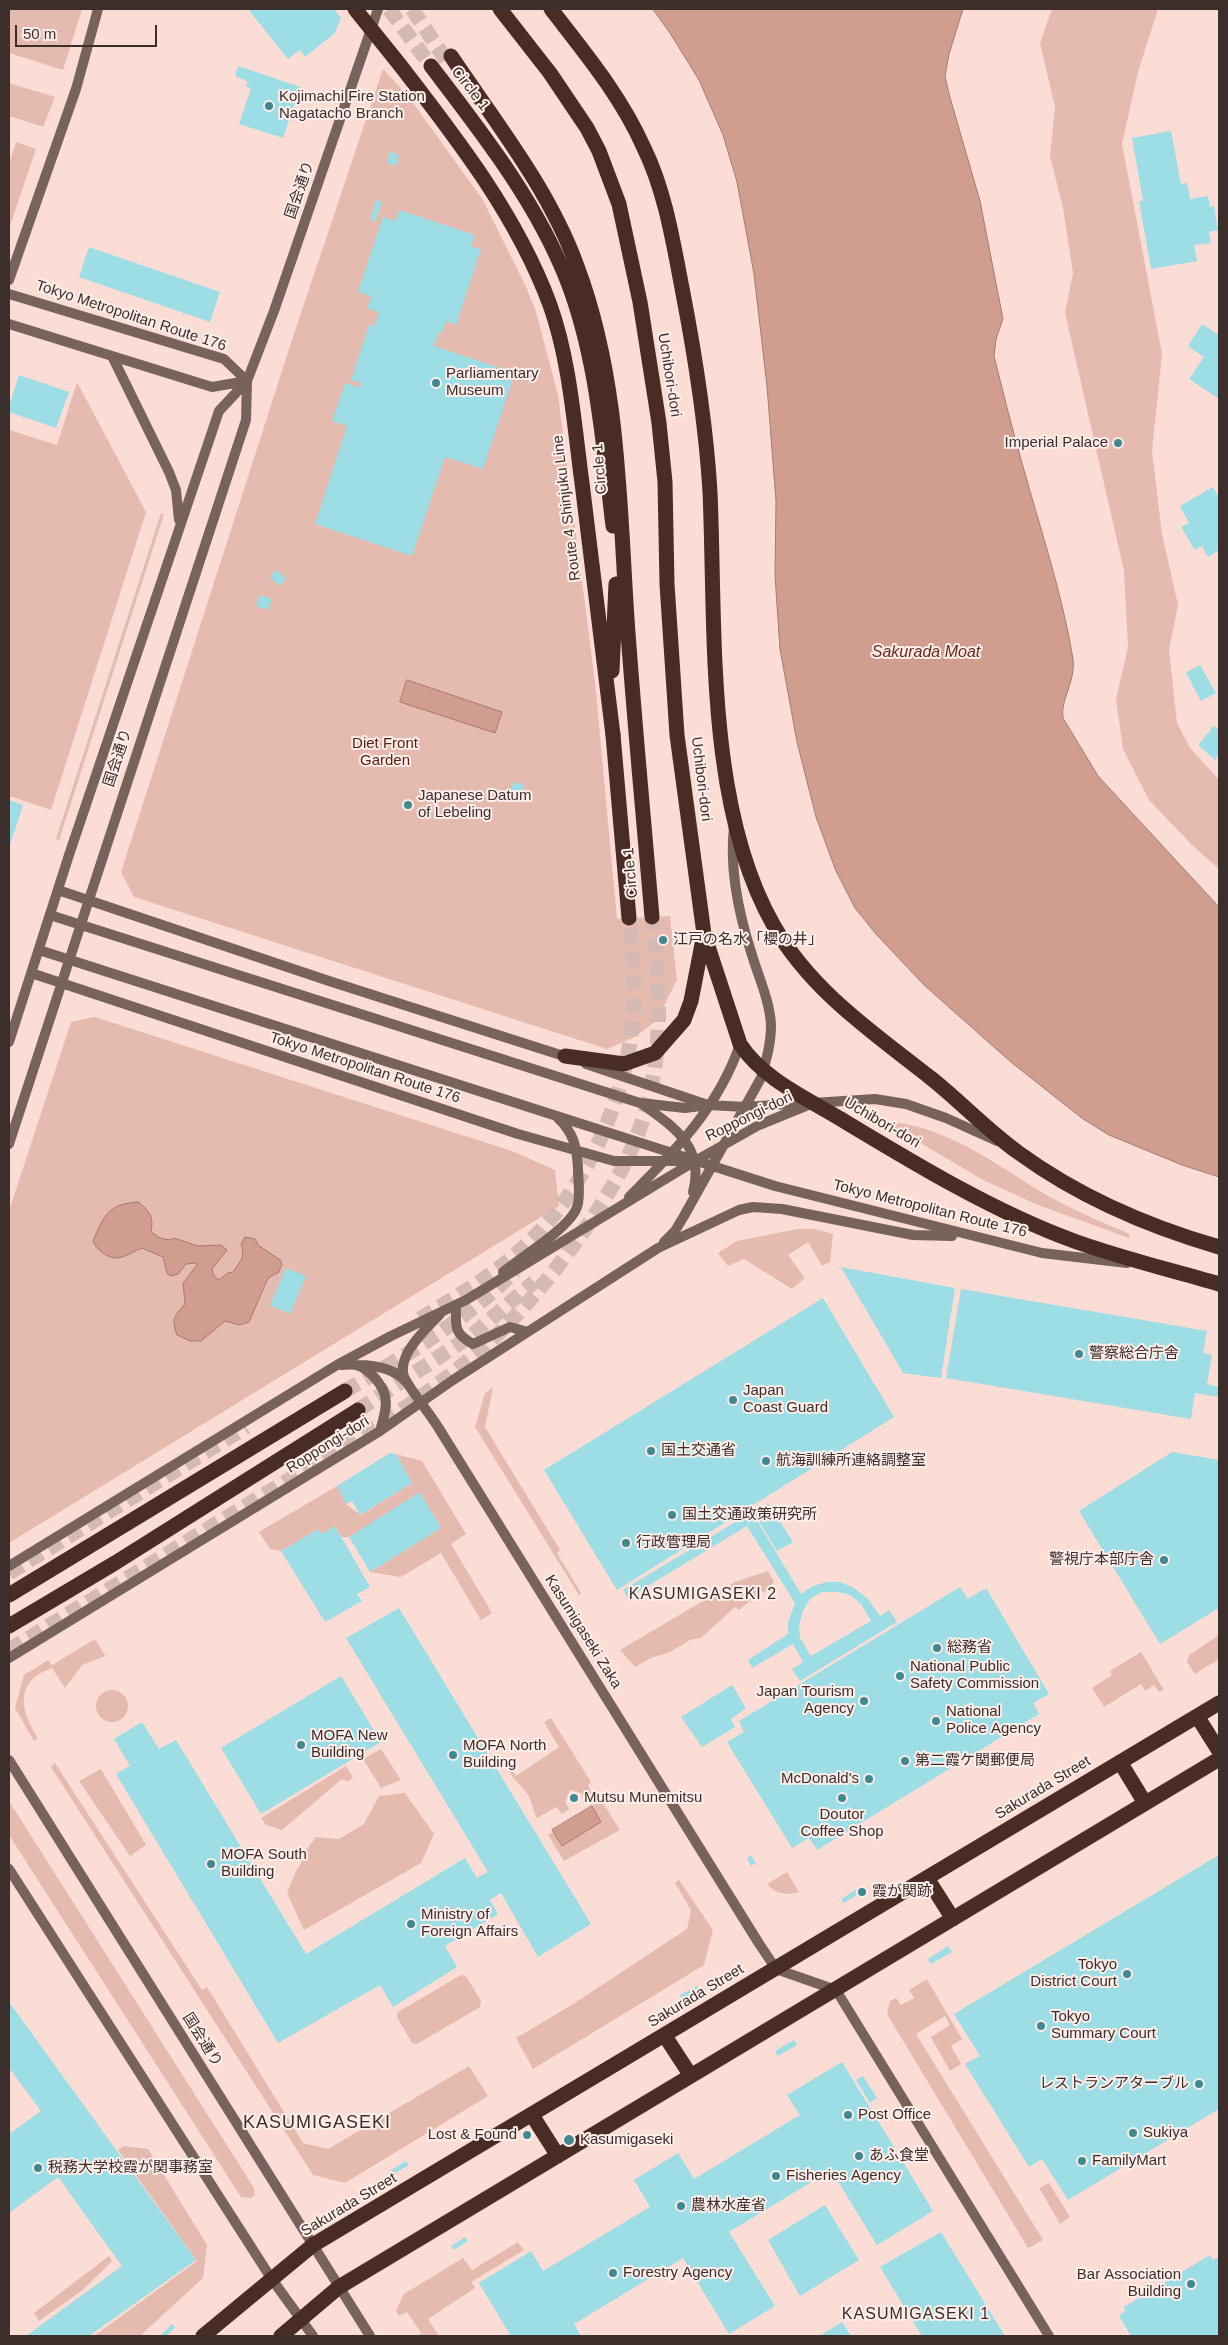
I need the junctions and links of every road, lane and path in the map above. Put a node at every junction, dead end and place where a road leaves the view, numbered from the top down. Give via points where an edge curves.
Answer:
1 (98, 9) edge
2 (355, 9) edge
3 (378, 9) edge
4 (500, 9) edge
5 (550, 9) edge
6 (449, 58) tunnel mouth
7 (431, 66) tunnel mouth
8 (9, 280) edge
9 (9, 294) edge
10 (9, 324) edge
11 (112, 356) junction
12 (247, 381) junction
13 (179, 531) junction
14 (613, 735) junction
15 (735, 817) junction
16 (58, 890) junction
17 (88, 900) junction
18 (50, 915) junction
19 (652, 917) tunnel mouth
20 (629, 918) tunnel mouth
21 (80, 925) junction
22 (704, 934) junction
23 (39, 950) junction
24 (69, 960) junction
25 (32, 973) junction
26 (62, 983) junction
27 (9, 1042) edge
28 (740, 1044) junction
29 (565, 1056) junction
30 (763, 1070) junction
31 (640, 1103) junction
32 (813, 1103) junction
33 (709, 1105) junction
34 (745, 1107) junction
35 (557, 1117) junction
36 (685, 1140) junction
37 (9, 1144) edge
38 (724, 1145) junction
39 (577, 1151) junction
40 (1017, 1152) junction
41 (668, 1158) junction
42 (695, 1161) junction
43 (712, 1166) junction
44 (690, 1205) junction
45 (617, 1209) junction
46 (972, 1236) junction
47 (1219, 1247) edge
48 (658, 1248) junction
49 (1162, 1268) junction
50 (1219, 1284) edge
51 (466, 1300) junction
52 (456, 1306) junction
53 (440, 1314) junction
54 (528, 1332) junction
55 (337, 1365) junction
56 (356, 1365) junction
57 (345, 1391) tunnel mouth
58 (422, 1402) junction
59 (358, 1410) tunnel mouth
60 (380, 1431) junction
61 (9, 1566) edge
62 (9, 1596) edge
63 (9, 1626) edge
64 (9, 1658) edge
65 (1219, 1703) edge
66 (1197, 1716) junction
67 (1219, 1751) edge
68 (1219, 1759) edge
69 (9, 1760) edge
70 (1120, 1762) junction
71 (1145, 1803) junction
72 (9, 1869) edge
73 (927, 1878) junction
74 (953, 1919) junction
75 (776, 1969) junction
76 (836, 1990) junction
77 (664, 2036) junction
78 (691, 2076) junction
79 (532, 2115) junction
80 (558, 2156) junction
81 (313, 2245) junction
82 (271, 2278) junction
83 (339, 2287) junction
84 (301, 2318) junction
85 (203, 2336) edge
86 (281, 2336) edge
87 (313, 2336) edge
88 (370, 2336) edge
89 (1048, 2336) edge

1 - 8 main road via 76,89
2 - 14 highway, Route 4 Shinjuku Line, bridge via 479,172 521,240 550,306 560,338 574,416
3 - 12 main road, 国会通り
4 - 22 highway, Uchibori-dori via 550,73 587,128 619,204 660,433 677,735
5 - 15 highway, Uchibori-dori via 616,96 635,130 655,173 672,241 688,318 703,420 710,491 711,592 720,732
6 - 19 highway, Circle 1 via 546,200 577,266 597,330 614,422
7 - 14 highway, Circle 1 via 481,132 534,213 566,280 578,314 594,388 613,525 616,598
9 - 12 main road, Tokyo Metropolitan Route 176 via 224,359
10 - 11 main road
11 - 12 main road via 212,387
11 - 13 main road via 176,490 180,507
12 - 13 main road, 国会通り via 219,411
12 - 17 main road, 国会通り via 246,420
13 - 16 main road, 国会通り
14 - 20 highway, bridge
15 - 30 main road via 732,842 735,887 770,1018 770,1038
15 - 40 highway, Uchibori-dori via 757,891 773,925 805,971 840,1006
16 - 17 main road
16 - 18 main road, 国会通り
17 - 21 main road, 国会通り
17 - 29 main road
18 - 21 main road
18 - 23 main road, 国会通り
21 - 24 main road, 国会通り
21 - 31 main road
22 - 28 highway, Uchibori-dori
22 - 29 highway via 686,1015 674,1034 655,1053 624,1064
23 - 24 main road, Tokyo Metropolitan Route 176
23 - 25 main road, 国会通り
24 - 26 main road, 国会通り
24 - 35 main road, Tokyo Metropolitan Route 176
25 - 26 main road, Tokyo Metropolitan Route 176
25 - 27 main road, 国会通り
26 - 37 main road, 国会通り
26 - 39 main road, Tokyo Metropolitan Route 176
28 - 30 highway, Uchibori-dori
28 - 33 main road, Roppongi-dori
29 - 33 main road
30 - 32 highway, Uchibori-dori
30 - 34 main road
31 - 33 main road via 685,1108
31 - 36 main road via 669,1123
32 - 34 main road
32 - 38 main road, Roppongi-dori via 759,1125
32 - 40 main road, Roppongi-dori via 875,1099 906,1104 946,1118
32 - 49 highway, Uchibori-dori via 999,1208 1073,1240
33 - 34 main road
33 - 36 main road, Roppongi-dori
34 - 38 main road
35 - 39 main road via 571,1133
35 - 41 main road, Tokyo Metropolitan Route 176
36 - 41 main road, Roppongi-dori
36 - 42 main road
38 - 42 main road, Roppongi-dori
38 - 43 main road
39 - 41 main road, Tokyo Metropolitan Route 176 via 614,1161
39 - 51 main road via 579,1198 575,1213 563,1227
40 - 47 highway, Uchibori-dori via 1087,1194 1140,1218
41 - 42 main road, Tokyo Metropolitan Route 176
41 - 45 main road, Roppongi-dori
42 - 43 main road, Tokyo Metropolitan Route 176
42 - 44 main road via 696,1183
42 - 45 main road, Roppongi-dori
43 - 44 main road
43 - 46 main road, Tokyo Metropolitan Route 176 via 775,1186
44 - 48 main road via 675,1231
45 - 51 main road, Roppongi-dori
46 - 48 main road via 913,1235 782,1209 752,1207
46 - 49 main road, Tokyo Metropolitan Route 176 via 1042,1253
48 - 54 main road, Roppongi-dori
49 - 50 highway, Uchibori-dori
51 - 52 main road, Roppongi-dori
52 - 53 main road, Roppongi-dori
52 - 54 main road via 457,1332 473,1344 510,1327
53 - 55 main road, Roppongi-dori
53 - 58 main road, Kasumigaseki Zaka via 412,1344 403,1362 404,1377
54 - 58 main road, Roppongi-dori
55 - 56 main road
55 - 61 main road, Roppongi-dori
56 - 58 main road via 373,1365 403,1378
56 - 60 main road via 370,1373 385,1392 385,1415
57 - 62 highway
58 - 60 main road, Roppongi-dori
58 - 75 main road, Kasumigaseki Zaka
59 - 63 highway
60 - 64 main road, Roppongi-dori
65 - 66 highway, Sakurada Street
66 - 67 highway
66 - 70 highway, Sakurada Street
68 - 71 highway
69 - 81 main road, 国会通り
70 - 71 highway
70 - 73 highway, Sakurada Street
71 - 74 highway
72 - 82 main road
73 - 74 highway
73 - 75 highway, Sakurada Street
74 - 76 highway
75 - 76 main road
75 - 77 highway, Sakurada Street
76 - 78 highway
76 - 89 main road
77 - 78 highway
77 - 79 highway, Sakurada Street
78 - 80 highway
79 - 80 highway
79 - 81 highway, Sakurada Street
80 - 83 highway
81 - 82 highway, Sakurada Street
81 - 83 main road, 国会通り
82 - 84 main road
82 - 85 highway, Sakurada Street
83 - 84 highway
83 - 88 main road, 国会通り
84 - 86 highway
84 - 87 main road

